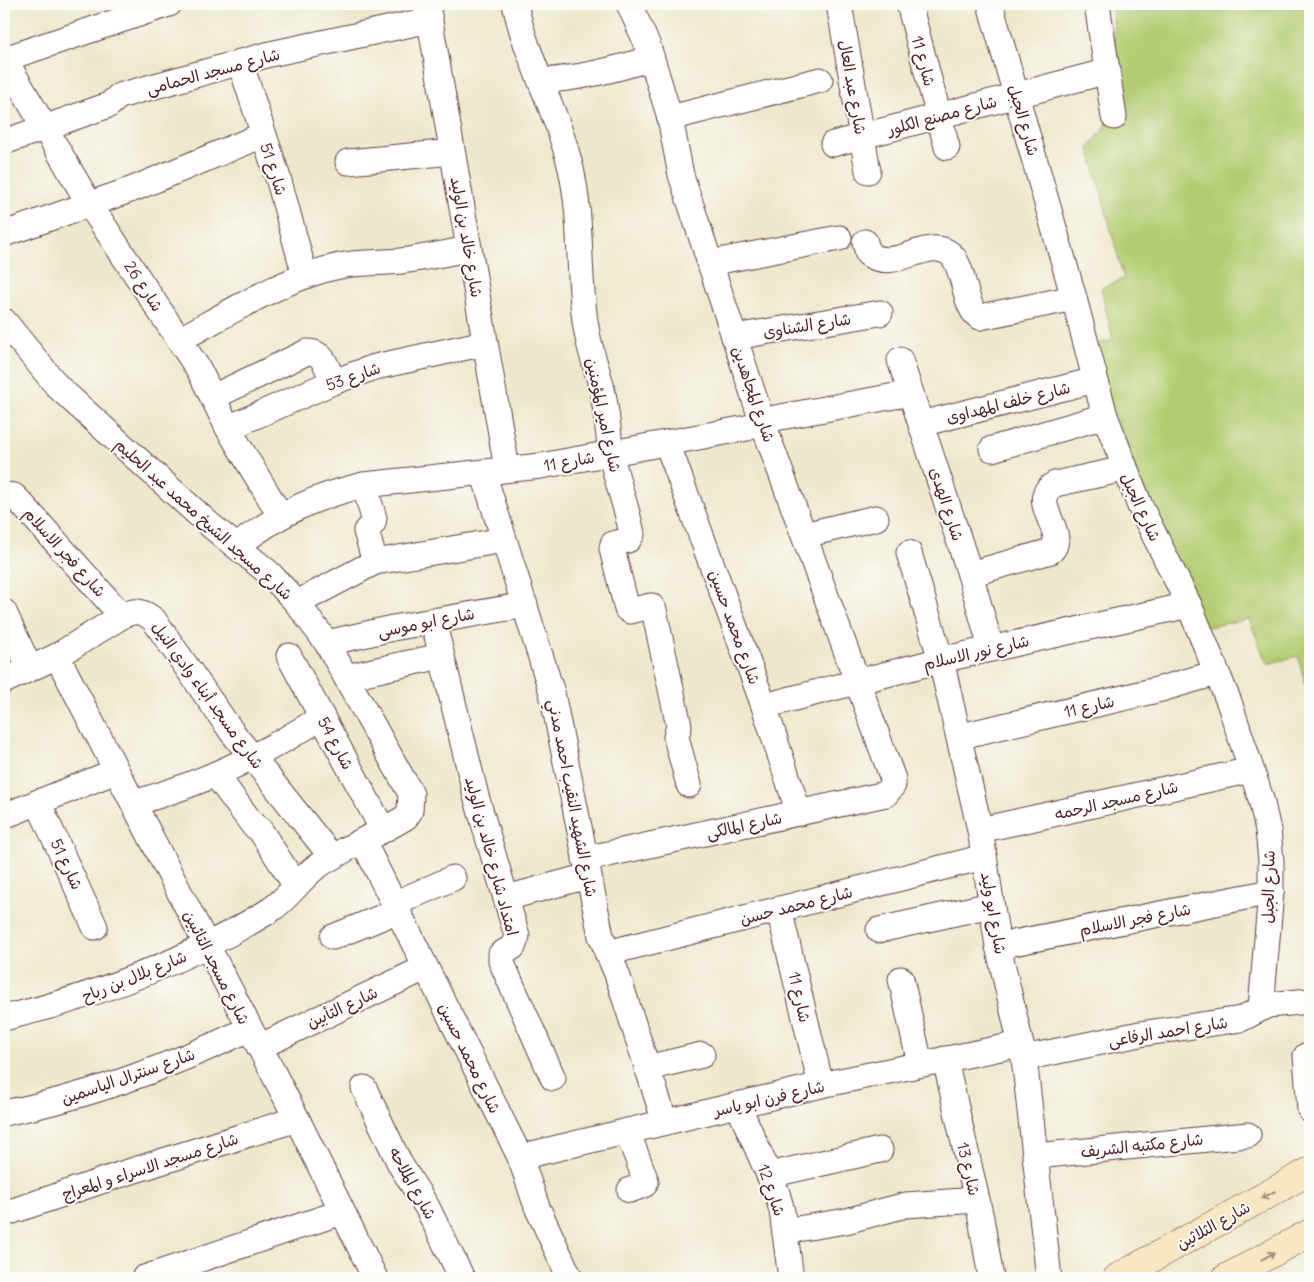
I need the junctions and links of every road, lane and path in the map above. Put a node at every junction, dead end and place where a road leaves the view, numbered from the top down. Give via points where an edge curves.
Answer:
1 (169, 4) edge
2 (515, 4) edge
3 (629, 4) edge
4 (839, 4) edge
5 (909, 4) edge
6 (990, 4) edge
7 (1097, 4) edge
8 (428, 12) edge
9 (651, 58) junction
10 (4, 59) edge
11 (240, 62) junction
12 (1108, 71) junction
13 (820, 80) dead end
14 (542, 81) junction
15 (1017, 95) junction
16 (938, 116) junction
17 (1114, 117) dead end
18 (670, 118) junction
19 (44, 128) junction
20 (263, 134) junction
21 (862, 136) junction
22 (4, 142) edge
23 (833, 144) dead end
24 (948, 147) dead end
25 (452, 152) junction
26 (348, 162) dead end
27 (868, 170) dead end
28 (90, 205) junction
29 (4, 234) edge
30 (839, 238) dead end
31 (865, 242) dead end
32 (469, 250) junction
33 (709, 262) junction
34 (305, 276) junction
35 (1074, 298) junction
36 (880, 313) dead end
37 (4, 321) edge
38 (734, 337) junction
39 (179, 340) junction
40 (485, 344) junction
41 (900, 360) dead end
42 (1095, 380) junction
43 (333, 382) junction
44 (911, 393) junction
45 (213, 397) junction
46 (1105, 416) junction
47 (762, 421) junction
48 (921, 424) junction
49 (228, 428) junction
50 (667, 443) junction
51 (992, 449) dead end
52 (611, 453) junction
53 (1124, 468) junction
54 (495, 471) junction
55 (364, 485) junction
56 (4, 495) edge
57 (280, 515) junction
58 (876, 518) dead end
59 (804, 535) junction
60 (504, 540) junction
61 (237, 546) junction
62 (909, 554) dead end
63 (376, 562) junction
64 (970, 574) junction
65 (297, 603) junction
66 (525, 605) junction
67 (1189, 605) junction
68 (4, 612) edge
69 (122, 616) junction
70 (433, 620) junction
71 (327, 643) junction
72 (991, 648) junction
73 (57, 656) junction
74 (289, 656) dead end
75 (441, 656) junction
76 (942, 660) junction
77 (30, 669) junction
78 (1216, 673) junction
79 (346, 677) junction
80 (4, 681) edge
81 (858, 681) junction
82 (764, 706) junction
83 (322, 717) junction
84 (961, 736) junction
85 (253, 758) junction
86 (116, 770) junction
87 (1251, 770) junction
88 (216, 775) junction
89 (893, 779) joint
90 (689, 785) dead end
91 (38, 802) junction
92 (134, 803) junction
93 (799, 813) junction
94 (4, 816) edge
95 (406, 817) joint
96 (980, 830) junction
97 (373, 836) junction
98 (984, 856) junction
99 (332, 857) junction
100 (587, 867) junction
101 (453, 878) dead end
102 (296, 886) junction
103 (1271, 892) junction
104 (506, 898) junction
105 (991, 905) junction
106 (396, 908) junction
107 (779, 909) junction
108 (95, 927) dead end
109 (879, 930) dead end
110 (333, 937) dead end
111 (207, 946) junction
112 (998, 946) junction
113 (607, 953) junction
114 (425, 968) junction
115 (901, 979) dead end
116 (1310, 1001) edge
117 (1262, 1008) junction
118 (4, 1018) edge
119 (254, 1038) junction
120 (1022, 1051) junction
121 (702, 1055) dead end
122 (1306, 1056) dead end
123 (946, 1059) junction
124 (920, 1064) junction
125 (646, 1068) junction
126 (553, 1078) dead end
127 (821, 1085) junction
128 (364, 1088) dead end
129 (738, 1105) junction
130 (1310, 1110) edge
131 (4, 1113) edge
132 (297, 1119) junction
133 (665, 1122) junction
134 (627, 1131) junction
135 (1248, 1135) dead end
136 (880, 1150) dead end
137 (1036, 1156) junction
138 (520, 1157) junction
139 (1310, 1172) edge
140 (769, 1175) junction
141 (630, 1190) dead end
142 (977, 1200) junction
143 (342, 1212) junction
144 (4, 1214) edge
145 (785, 1231) junction
146 (1310, 1233) edge
147 (1156, 1269) edge
148 (786, 1277) edge
149 (144, 1278) edge
150 (375, 1278) edge
151 (462, 1278) edge
152 (570, 1278) edge
153 (991, 1278) edge
154 (1049, 1278) edge
155 (1117, 1278) edge
156 (1226, 1278) edge

1 - 10 street
2 - 14 street, شارع امير المؤمنين
3 - 9 street, شارع المجاهدين
4 - 21 street, شارع عبد العال
5 - 16 street, شارع 11
6 - 15 street, شارع الجبل
7 - 12 street
8 - 11 street, شارع مسجد الحمامى via 345,37
8 - 25 street, شارع خالد بن الوليد
9 - 14 street via 577,78
9 - 18 street, شارع المجاهدين
10 - 19 street, شارع 26
11 - 19 street, شارع مسجد الحمامى via 119,96 109,105
11 - 20 street, شارع 51
12 - 15 street, شارع مصنع الكلور
12 - 17 street
13 - 18 street
14 - 52 street, شارع امير المؤمنين via 559,125 571,170 579,216 581,297 592,359 602,389
15 - 16 street, شارع مصنع الكلور
15 - 35 street, شارع الجبل
16 - 21 street, شارع مصنع الكلور
16 - 24 street, شارع 11
18 - 33 street, شارع المجاهدين via 681,175
19 - 22 street, شارع مسجد الحمامى
19 - 28 street, شارع 26
20 - 28 street
20 - 34 street, شارع 51
21 - 23 street, شارع مصنع الكلور
21 - 27 street, شارع عبد العال
25 - 26 street
25 - 32 street, شارع خالد بن الوليد
28 - 29 street
28 - 39 street, شارع 26
30 - 33 street
31 - 35 street via 868,254 887,261 933,249 950,254 956,262 973,310 980,317
32 - 34 street via 402,261 345,265
32 - 40 street, شارع خالد بن الوليد
33 - 38 street, شارع المجاهدين
34 - 39 street
35 - 42 street, شارع الجبل
36 - 38 street, شارع الشناوى
37 - 61 street, شارع مسجد الشيخ محمد عبد الحليم via 58,387
38 - 47 street, شارع المجاهدين
39 - 45 street, شارع 26
40 - 43 street, شارع 53 via 375,367
40 - 54 street, شارع خالد بن الوليد
41 - 44 street, شارع الهدى
42 - 46 street, شارع الجبل
42 - 48 street, شارع خلف المهداوى
43 - 45 street via 321,355 314,351
43 - 49 street, شارع 53
44 - 47 street, شارع 11
44 - 48 street, شارع الهدى
45 - 49 street, شارع 26
46 - 51 street
46 - 53 street, شارع الجبل
47 - 50 street, شارع 11 via 748,428
47 - 59 street, شارع المجاهدين
48 - 64 street, شارع الهدى
49 - 57 street, شارع 26
50 - 52 street, شارع 11
50 - 82 street, شارع محمد حسين
52 - 54 street, شارع 11
52 - 90 street, شارع امير المؤمنين via 632,534 628,540 613,544 612,549 627,609 651,606 654,610 679,726 677,740
53 - 64 street via 1048,487 1043,500 1056,538 1054,548
53 - 67 street, شارع الجبل
54 - 55 street, شارع 11
54 - 60 street, شارع الشهيد النقيب احمد مدني
55 - 57 street, شارع 11 via 305,502
55 - 63 street via 374,518 366,531
56 - 69 street, شارع فجر الاسلام via 14,496 21,502
57 - 61 street, شارع 11
58 - 59 street
59 - 81 street, شارع المجاهدين
60 - 63 street
60 - 66 street, شارع الشهيد النقيب احمد مدني
61 - 65 street, شارع مسجد الشيخ محمد عبد الحليم
62 - 76 street, شارع ابو وليد
63 - 65 street
64 - 72 street, شارع الهدى
65 - 71 street, شارع مسجد الشيخ محمد عبد الحليم
66 - 70 street, شارع ابو موسى
66 - 100 street, شارع الشهيد النقيب احمد مدني via 558,718
67 - 72 street, شارع نور الاسلام
67 - 78 street, شارع الجبل
68 - 77 street
69 - 73 street, شارع مسجد أبناء وادي النيل
69 - 85 street, شارع مسجد أبناء وادي النيل via 133,610 145,612 154,620
70 - 71 street, شارع ابو موسى
70 - 75 street, امتداد شارع خالد بن الوليد
71 - 79 street, شارع مسجد الشيخ محمد عبد الحليم
72 - 76 street, شارع نور الاسلام
73 - 77 street, شارع مسجد أبناء وادي النيل
73 - 86 street, شارع مسجد التائبين
74 - 83 street, شارع 54
75 - 79 street
75 - 104 street, امتداد شارع خالد بن الوليد
76 - 81 street, شارع نور الاسلام
76 - 84 street, شارع ابو وليد
77 - 80 street, شارع مسجد أبناء وادي النيل
78 - 84 street, شارع 11
78 - 87 street, شارع الجبل
79 - 95 street, شارع مسجد الشيخ محمد عبد الحليم via 411,794 412,803
81 - 82 street, شارع نور الاسلام
81 - 89 street, شارع المجاهدين
82 - 93 street, شارع محمد حسين
83 - 85 street
83 - 97 street, شارع 54
84 - 96 street, شارع ابو وليد
85 - 88 street
85 - 99 street, شارع مسجد أبناء وادي النيل
86 - 91 street
86 - 92 street, شارع مسجد التائبين
87 - 96 street, شارع مسجد الرحمه
87 - 103 street, شارع الجبل via 1268,830
88 - 92 street
88 - 102 street via 260,830
89 - 93 street, شارع المالكى via 891,790 886,794
91 - 94 street
91 - 108 street, شارع 51
92 - 111 street, شارع مسجد التائبين
93 - 100 street, شارع المالكى
95 - 97 street, شارع بلال بن رباح
96 - 98 street, شارع ابو وليد
97 - 99 street, شارع بلال بن رباح
97 - 106 street, شارع محمد حسين
98 - 105 street, شارع ابو وليد
98 - 107 street, شارع محمد حسن
99 - 102 street, شارع بلال بن رباح
100 - 104 street, شارع المالكى
100 - 113 street, شارع الشهيد النقيب احمد مدني
101 - 106 street
102 - 111 street, شارع بلال بن رباح via 272,910
103 - 112 street, شارع فجر الاسلام
103 - 117 street, شارع الجبل
104 - 126 street, امتداد شارع خالد بن الوليد via 517,936 514,947 501,954 501,961
105 - 109 street
105 - 112 street, شارع ابو وليد
106 - 110 street
106 - 114 street, شارع محمد حسين
107 - 113 street, شارع محمد حسن
107 - 127 street, شارع 11
111 - 118 street, شارع بلال بن رباح via 118,985 72,1001
111 - 119 street, شارع مسجد التائبين
112 - 120 street, شارع ابو وليد
113 - 125 street, شارع الشهيد النقيب احمد مدني via 617,974
114 - 119 street, شارع التأبين
114 - 138 street, شارع محمد حسين
115 - 124 street
116 - 117 street, شارع احمد الرفاعى
117 - 120 street, شارع احمد الرفاعى via 1241,1020
119 - 131 street, شارع سنترال الياسمين via 108,1086
119 - 132 street, شارع مسجد التائبين
120 - 123 street, شارع فرن ابو ياسر
120 - 137 street, شارع ابو وليد
121 - 125 street
122 - 130 street
123 - 124 street, شارع فرن ابو ياسر
123 - 142 street, شارع 13
124 - 127 street, شارع فرن ابو ياسر
125 - 133 street, شارع الشهيد النقيب احمد مدني
127 - 129 street, شارع فرن ابو ياسر
128 - 151 street, شارع الملاحه via 400,1164 427,1207
129 - 133 street, شارع فرن ابو ياسر
129 - 140 street, شارع 12
132 - 143 street, شارع مسجد التائبين
132 - 144 street, شارع مسجد الاسراء و المعراج
133 - 134 street, شارع فرن ابو ياسر
134 - 138 street, شارع فرن ابو ياسر
134 - 141 street via 646,1181 644,1185
135 - 137 street, شارع مكتبه الشريف
136 - 140 street
137 - 154 street, شارع ابو وليد
138 - 152 street, شارع محمد حسين via 537,1207
139 -> 147 street, شارع الثلاثين
140 - 145 street, شارع 12 via 777,1193
142 - 145 street via 906,1205 846,1221
142 - 153 street, شارع 13
143 - 149 street
143 - 150 street, شارع مسجد التائبين
145 - 148 street, شارع 12
156 -> 146 street
147 - 155 street, شارع الثلاثين

